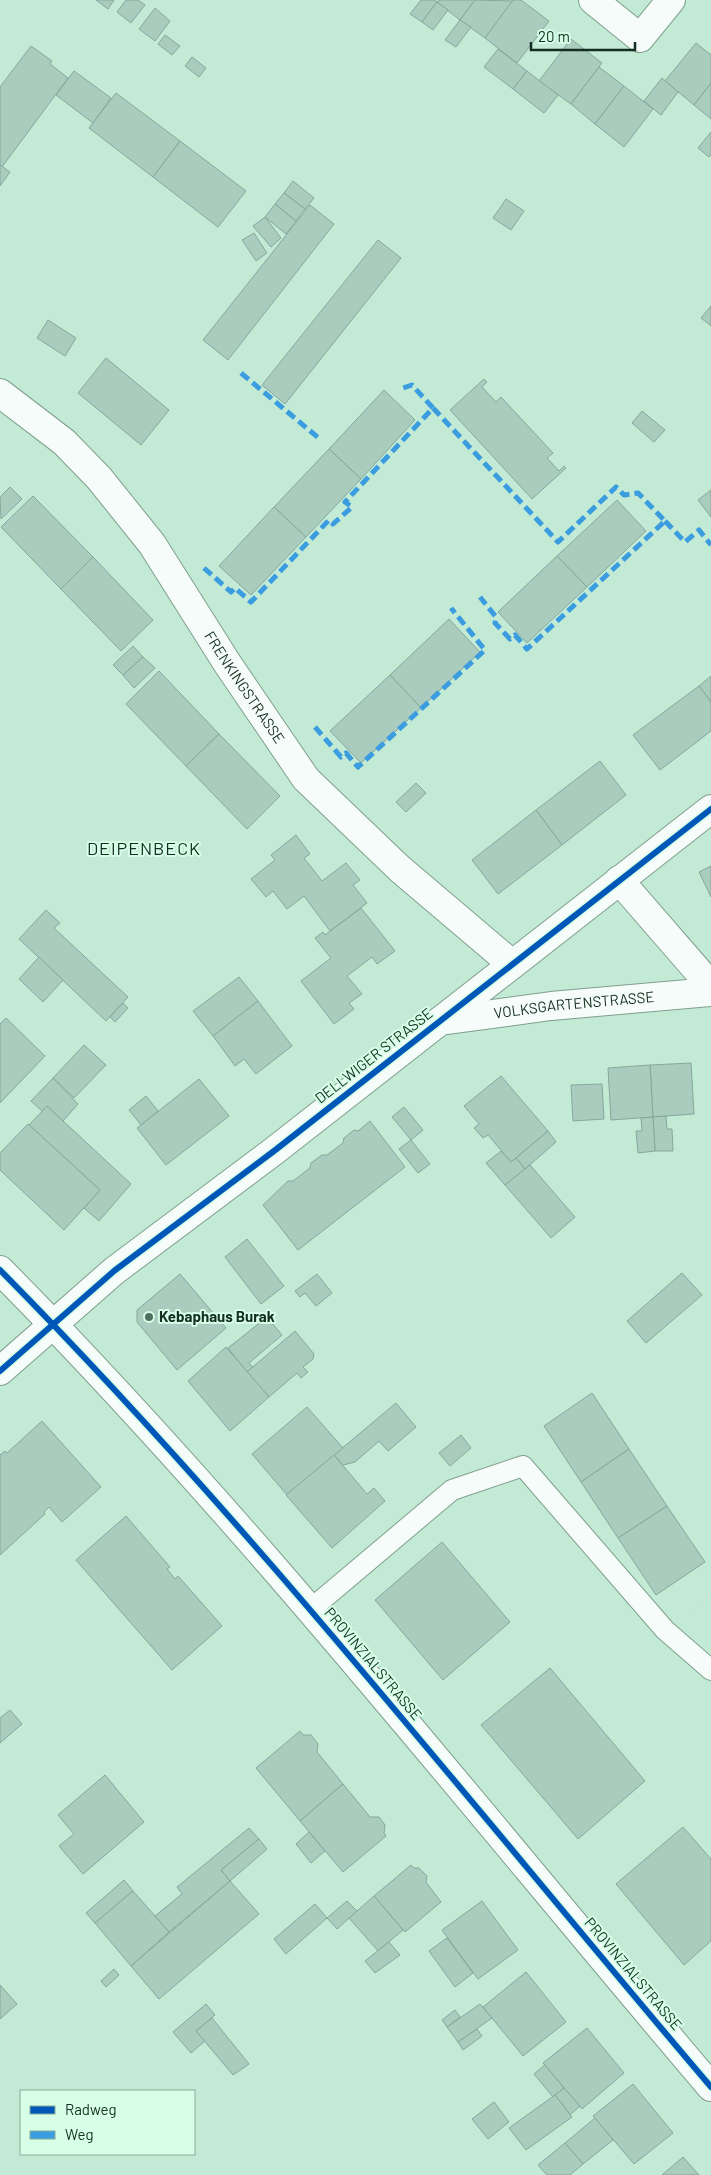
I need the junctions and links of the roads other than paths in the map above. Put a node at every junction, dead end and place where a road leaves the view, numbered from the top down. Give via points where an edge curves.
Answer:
1 (593, 0) edge
2 (671, 0) edge
3 (0, 393) edge
4 (711, 809) edge
5 (619, 880) junction
6 (512, 964) junction
7 (711, 986) edge
8 (711, 992) edge
9 (438, 1021) junction
10 (0, 1270) edge
11 (54, 1324) junction
12 (0, 1371) edge
13 (311, 1609) junction
14 (711, 1670) edge
15 (711, 2087) edge

1 - 2 street via 640,38
3 - 6 street, FRENKINGSTRASSE via 64,442 100,478 152,544 306,779 400,869
4 - 5 street, DELLWIGER STRASSE
5 - 6 street, DELLWIGER STRASSE
5 - 7 street
6 - 9 street, DELLWIGER STRASSE
8 - 9 street, VOLKSGARTENSTRASSE via 551,1006
9 - 11 street, DELLWIGER STRASSE via 274,1152 114,1271
10 - 11 street, PROVINZIALSTRASSE
11 - 12 street, DELLWIGER STRASSE
11 - 13 street, PROVINZIALSTRASSE
13 - 14 lane via 452,1490 522,1466 666,1630
13 - 15 street, PROVINZIALSTRASSE

